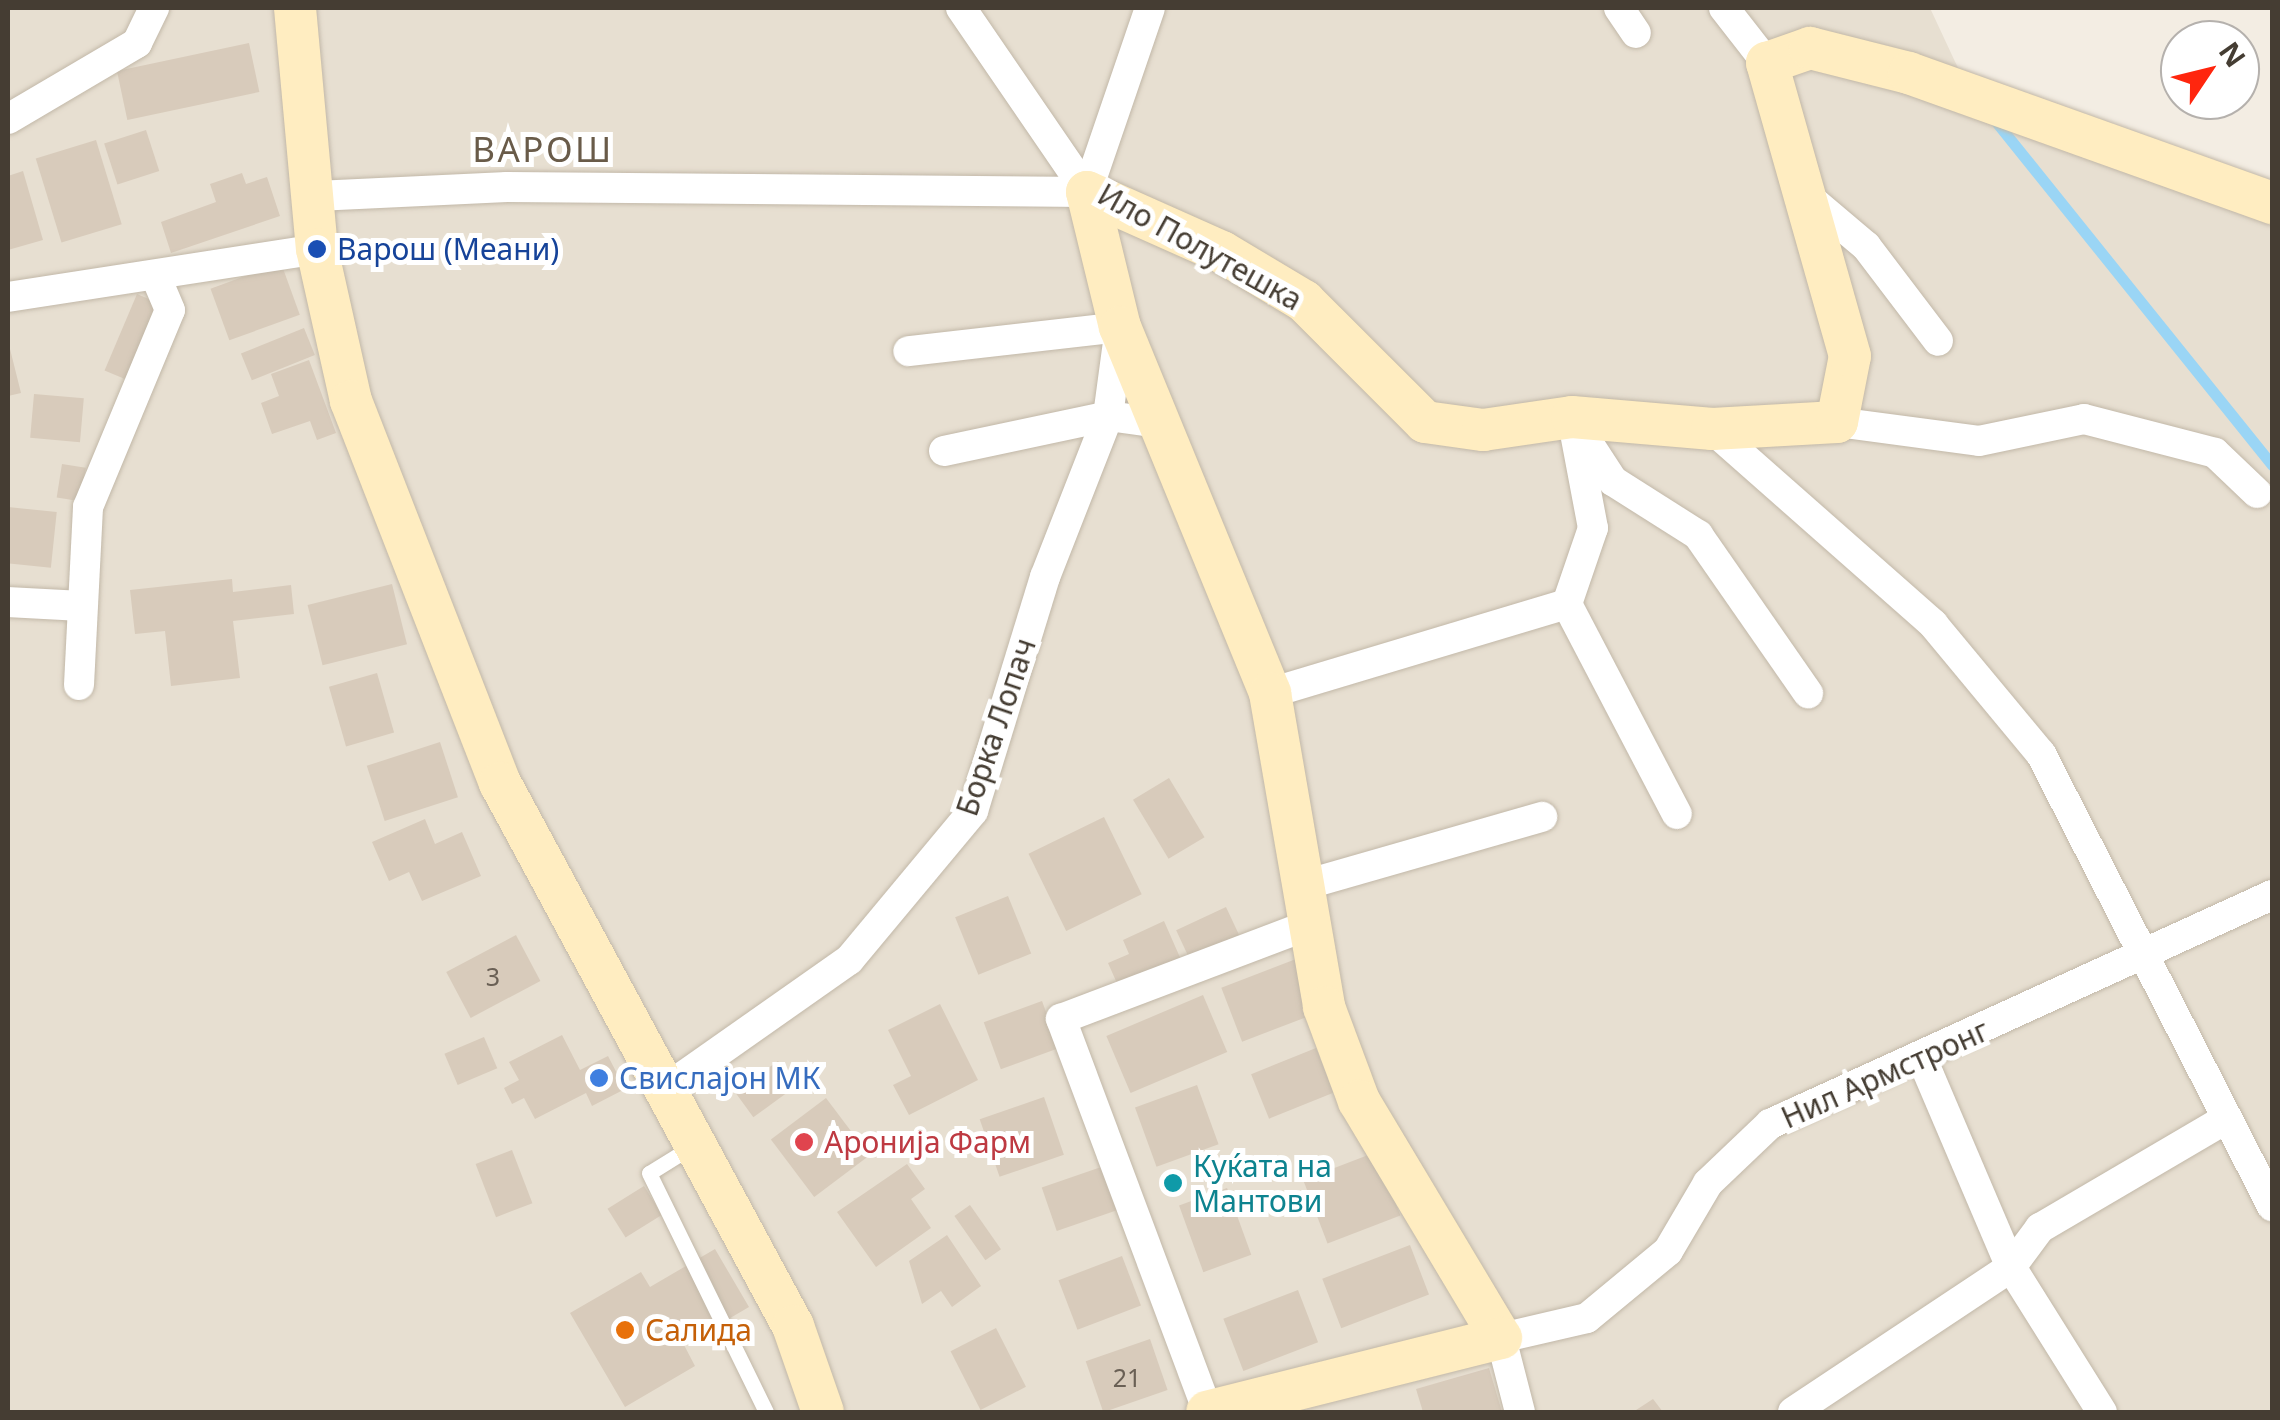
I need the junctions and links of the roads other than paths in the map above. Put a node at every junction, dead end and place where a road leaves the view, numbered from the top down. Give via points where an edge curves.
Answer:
1 (154, 8) edge
2 (295, 8) edge
3 (309, 8) edge
4 (960, 8) edge
5 (1150, 8) edge
6 (1619, 8) edge
7 (1724, 8) edge
8 (1636, 33) dead end
9 (299, 51) junction
10 (1767, 63) junction
11 (8, 118) edge
12 (1087, 192) junction
13 (1802, 192) junction
14 (316, 196) junction
15 (2272, 204) edge
16 (317, 248) junction
17 (157, 280) junction
18 (8, 297) edge
19 (1120, 327) junction
20 (1938, 341) dead end
21 (908, 351) dead end
22 (1108, 416) junction
23 (1572, 416) junction
24 (1837, 422) junction
25 (1159, 423) junction
26 (1712, 429) junction
27 (944, 452) dead end
28 (2257, 493) dead end
29 (8, 602) edge
30 (1567, 604) junction
31 (81, 606) junction
32 (79, 685) dead end
33 (1270, 693) junction
34 (1808, 693) dead end
35 (1677, 814) dead end
36 (1542, 816) dead end
37 (2272, 896) edge
38 (1304, 906) junction
39 (2143, 955) junction
40 (1923, 1061) junction
41 (661, 1092) junction
42 (2226, 1119) junction
43 (695, 1145) junction
44 (2272, 1206) edge
45 (2011, 1267) junction
46 (1501, 1338) junction
47 (766, 1412) edge
48 (822, 1412) edge
49 (1207, 1412) edge
50 (1520, 1412) edge
51 (1793, 1412) edge
52 (2102, 1412) edge

1 - 11 street via 138,43
2 - 9 street
3 - 9 street
4 - 12 street, Борка Лопач
5 - 12 street, Ило Полутешка
6 - 8 street
7 - 10 street
9 - 14 street
10 - 13 street
10 - 15 street via 1810,48 1861,58
12 - 14 street via 507,187
12 - 19 street, Борка Лопач
12 - 23 street, Ило Полутешка via 1222,252 1304,301 1425,422 1483,430
13 - 20 street via 1866,246
13 - 24 street via 1850,356
14 - 16 street
16 - 17 street
16 - 41 street via 351,401 500,783
17 - 18 street
17 - 31 street via 170,310 88,507
19 - 21 street
19 - 22 street, Борка Лопач
19 - 25 street, Борка Лопач
22 - 25 street
22 - 27 street
22 - 41 street, Борка Лопач via 1045,578 974,812 849,960
23 - 26 street, Ило Полутешка
23 - 30 street via 1593,528
23 - 34 street via 1613,481 1698,535
24 - 26 street, Ило Полутешка
24 - 28 street, Ило Полутешка via 1979,441 2084,419 2215,453
25 - 33 street, Борка Лопач
26 - 39 street via 1933,624 2041,754
29 - 31 street
30 - 33 street
30 - 35 street
31 - 32 street
33 - 38 street, Борка Лопач
36 - 38 street
37 - 39 street, Нил Армстронг
38 - 46 street, Борка Лопач via 1324,1007 1359,1100
38 - 49 street, Нил Армстронг via 1060,1018
39 - 40 street, Нил Армстронг
39 - 42 street
40 - 45 street
40 - 46 street, Нил Армстронг via 1770,1124 1708,1183 1668,1251 1587,1318
41 - 43 street
42 - 44 street
42 - 45 street via 2040,1228
43 - 47 lane via 649,1172
43 - 48 street via 793,1326
45 - 51 street
45 - 52 street
46 - 49 street, Нил Армстронг
46 - 50 street

